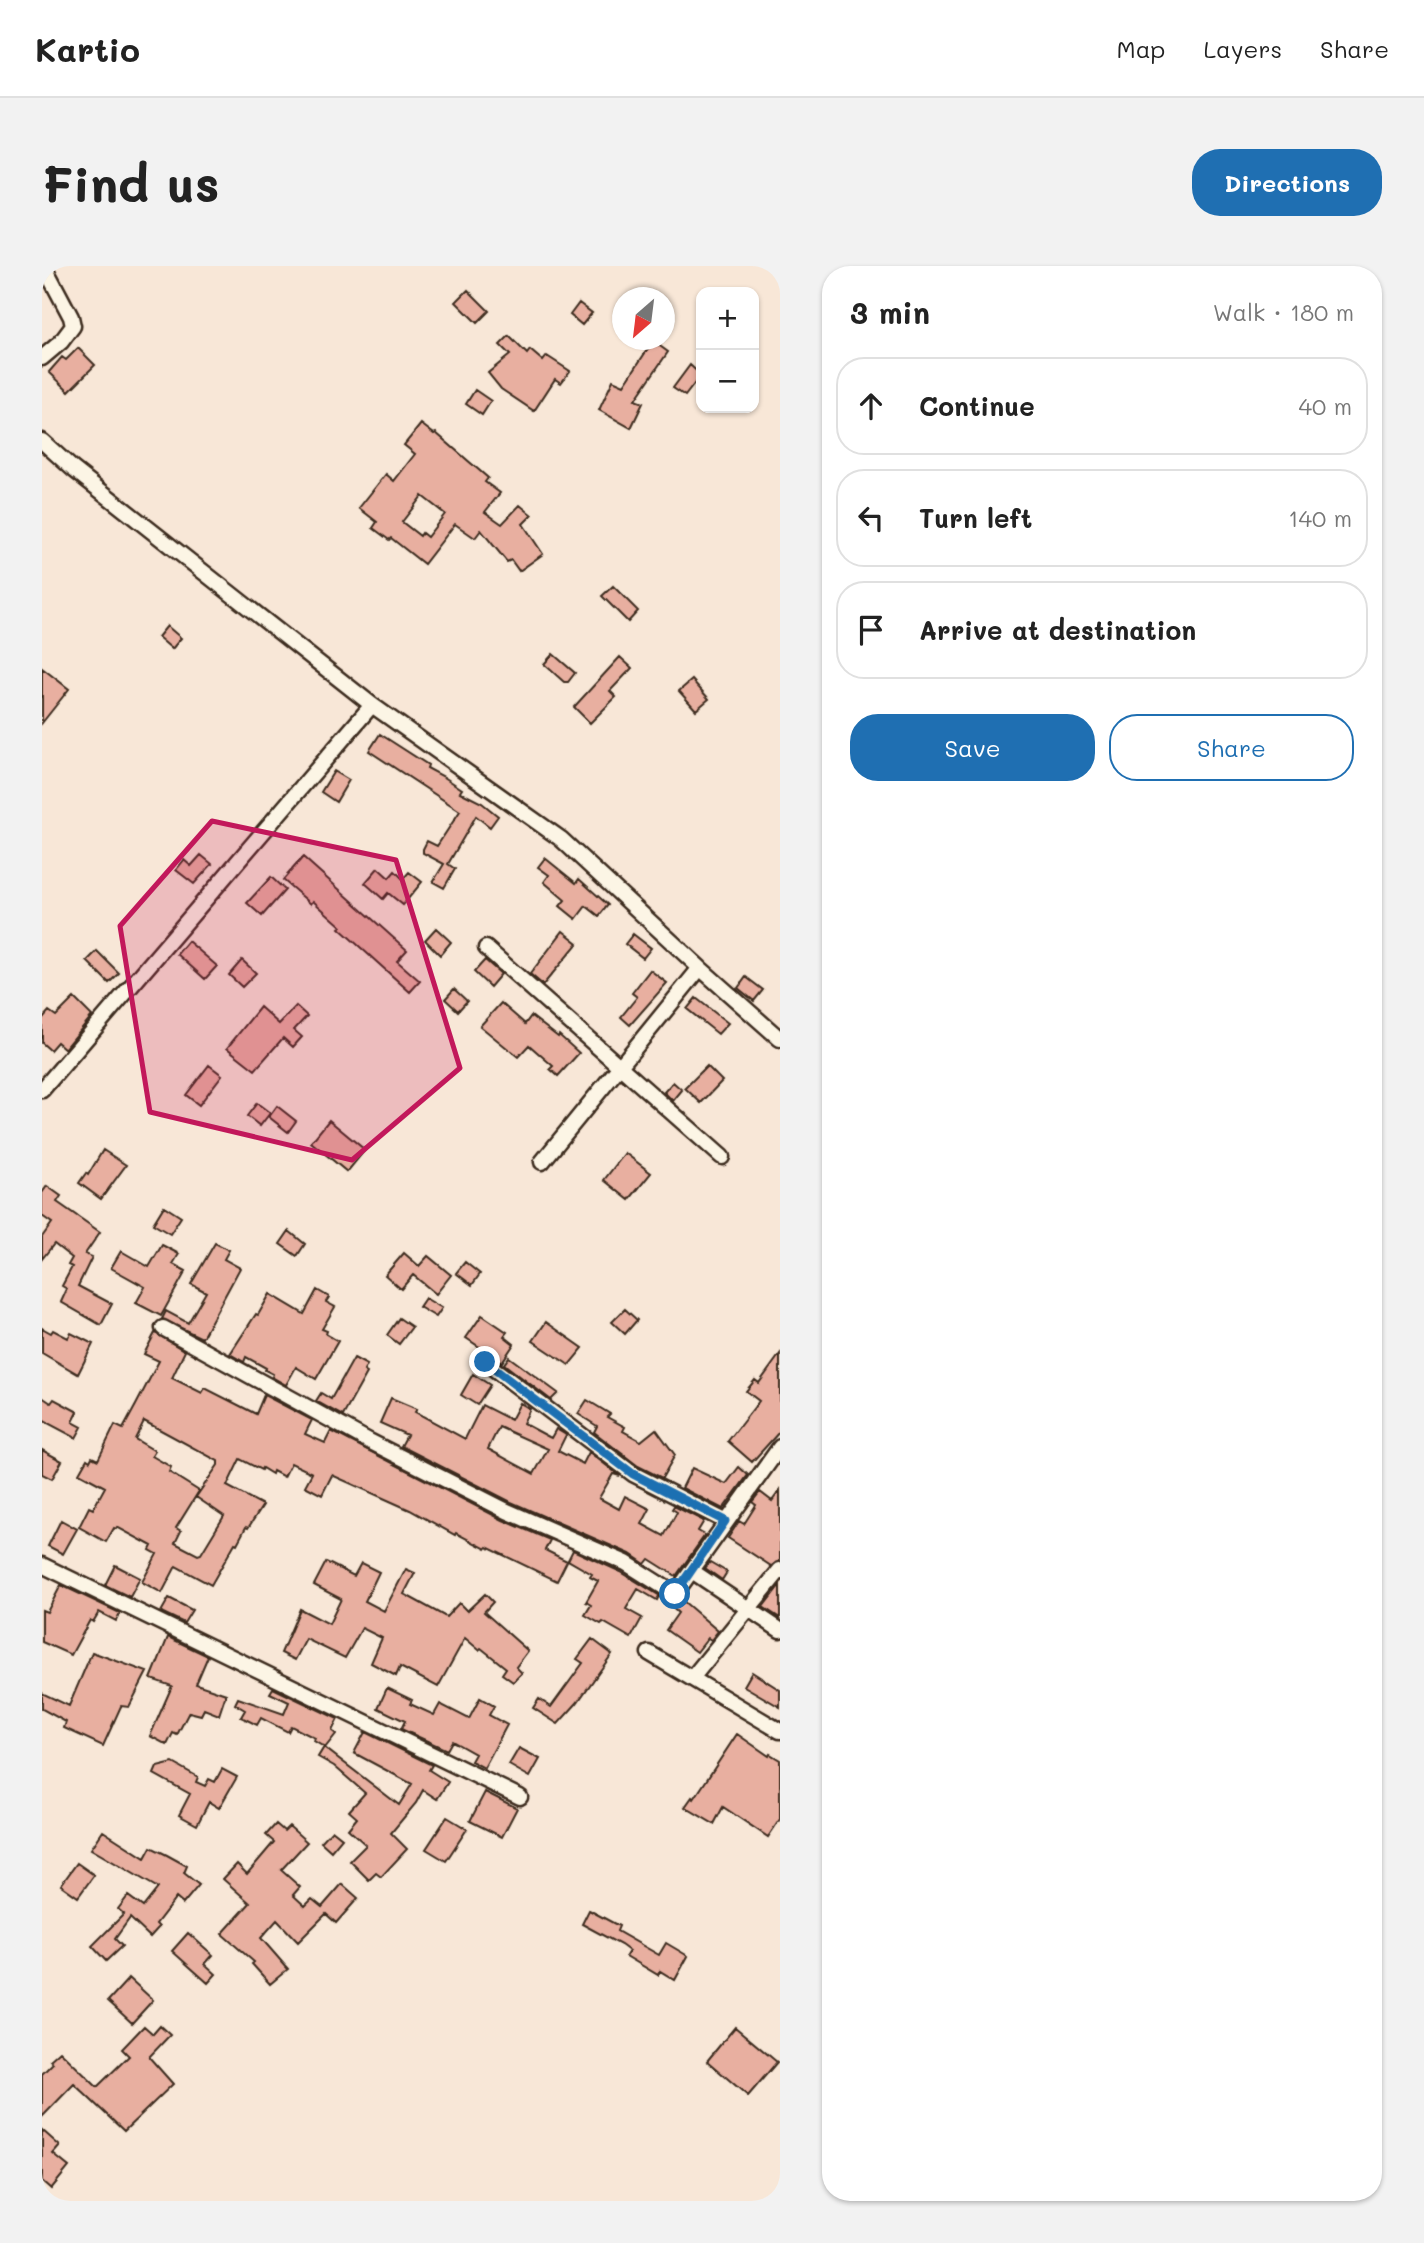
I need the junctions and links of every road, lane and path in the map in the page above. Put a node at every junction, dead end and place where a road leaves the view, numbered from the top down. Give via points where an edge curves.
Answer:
1 (44, 266) edge
2 (42, 358) edge
3 (42, 441) edge
4 (372, 705) junction
5 (486, 948) dead end
6 (700, 968) junction
7 (780, 1039) edge
8 (620, 1066) junction
9 (42, 1090) edge
10 (722, 1157) dead end
11 (542, 1162) dead end
12 (163, 1328) dead end
13 (485, 1362) dead end
14 (780, 1447) edge
15 (725, 1521) junction
16 (42, 1565) edge
17 (780, 1570) edge
18 (692, 1571) junction
19 (750, 1610) junction
20 (780, 1630) edge
21 (649, 1653) dead end
22 (692, 1678) junction
23 (780, 1731) edge
24 (520, 1797) dead end

1 - 2 street via 73,326
3 - 4 street
4 - 6 street via 561,839
4 - 9 street
5 - 8 street
6 - 7 street
6 - 8 street
8 - 10 street
8 - 11 street
12 - 18 street via 381,1447 507,1511 626,1563 675,1594
13 - 15 street via 633,1474
14 - 15 street
15 - 18 street
16 - 24 street
17 - 19 street
18 - 19 street
19 - 20 street
19 - 22 street
21 - 22 street
22 - 23 street

